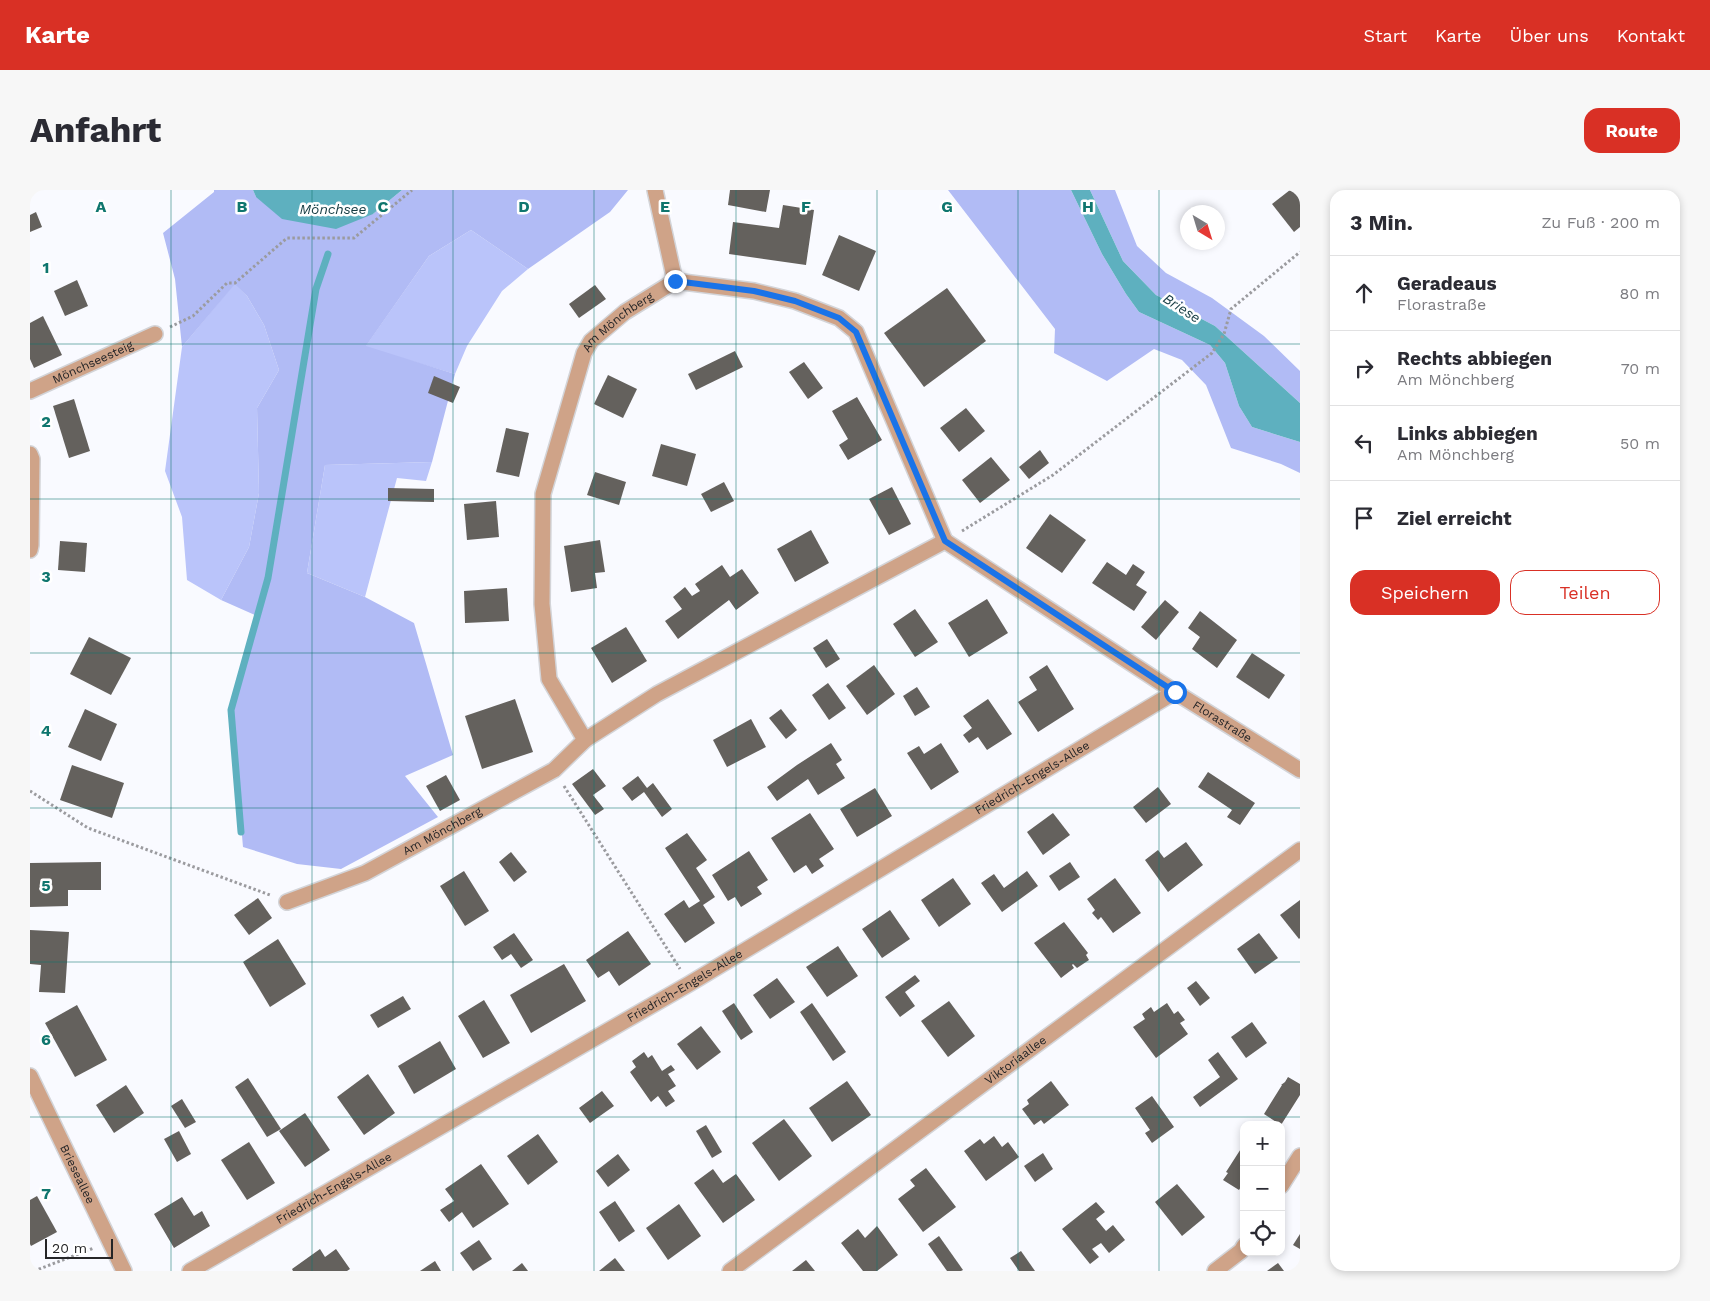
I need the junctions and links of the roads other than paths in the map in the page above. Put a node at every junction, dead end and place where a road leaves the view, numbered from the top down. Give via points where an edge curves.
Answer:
1 (655, 190) edge
2 (675, 281) junction
3 (155, 334) road end
4 (30, 391) edge
5 (30, 454) edge
6 (945, 541) junction
7 (30, 550) edge
8 (1175, 692) junction
9 (585, 740) junction
10 (1300, 770) edge
11 (1300, 850) edge
12 (288, 902) road end
13 (30, 1076) edge
14 (1300, 1156) edge
15 (1285, 1180) edge
16 (1240, 1252) edge
17 (124, 1271) edge
18 (190, 1271) edge
19 (730, 1271) edge
20 (1215, 1271) edge

1 - 2 street
2 - 6 street via 754,291 795,301 839,318 856,332
2 - 9 street, Am Mönchberg via 625,312 591,341 584,353 543,494 542,604 549,679
3 - 4 street, Mönchseesteig
5 - 7 street
6 - 8 street, Florastraße
6 - 9 street, Am Mönchberg via 657,694
8 - 10 street, Florastraße
8 - 18 street, Friedrich-Engels-Allee via 689,984
9 - 12 street, Am Mönchberg via 554,770 365,873
11 - 19 street, Viktoriaallee
13 - 17 street, Brieseallee
14 - 15 street
16 - 20 street

